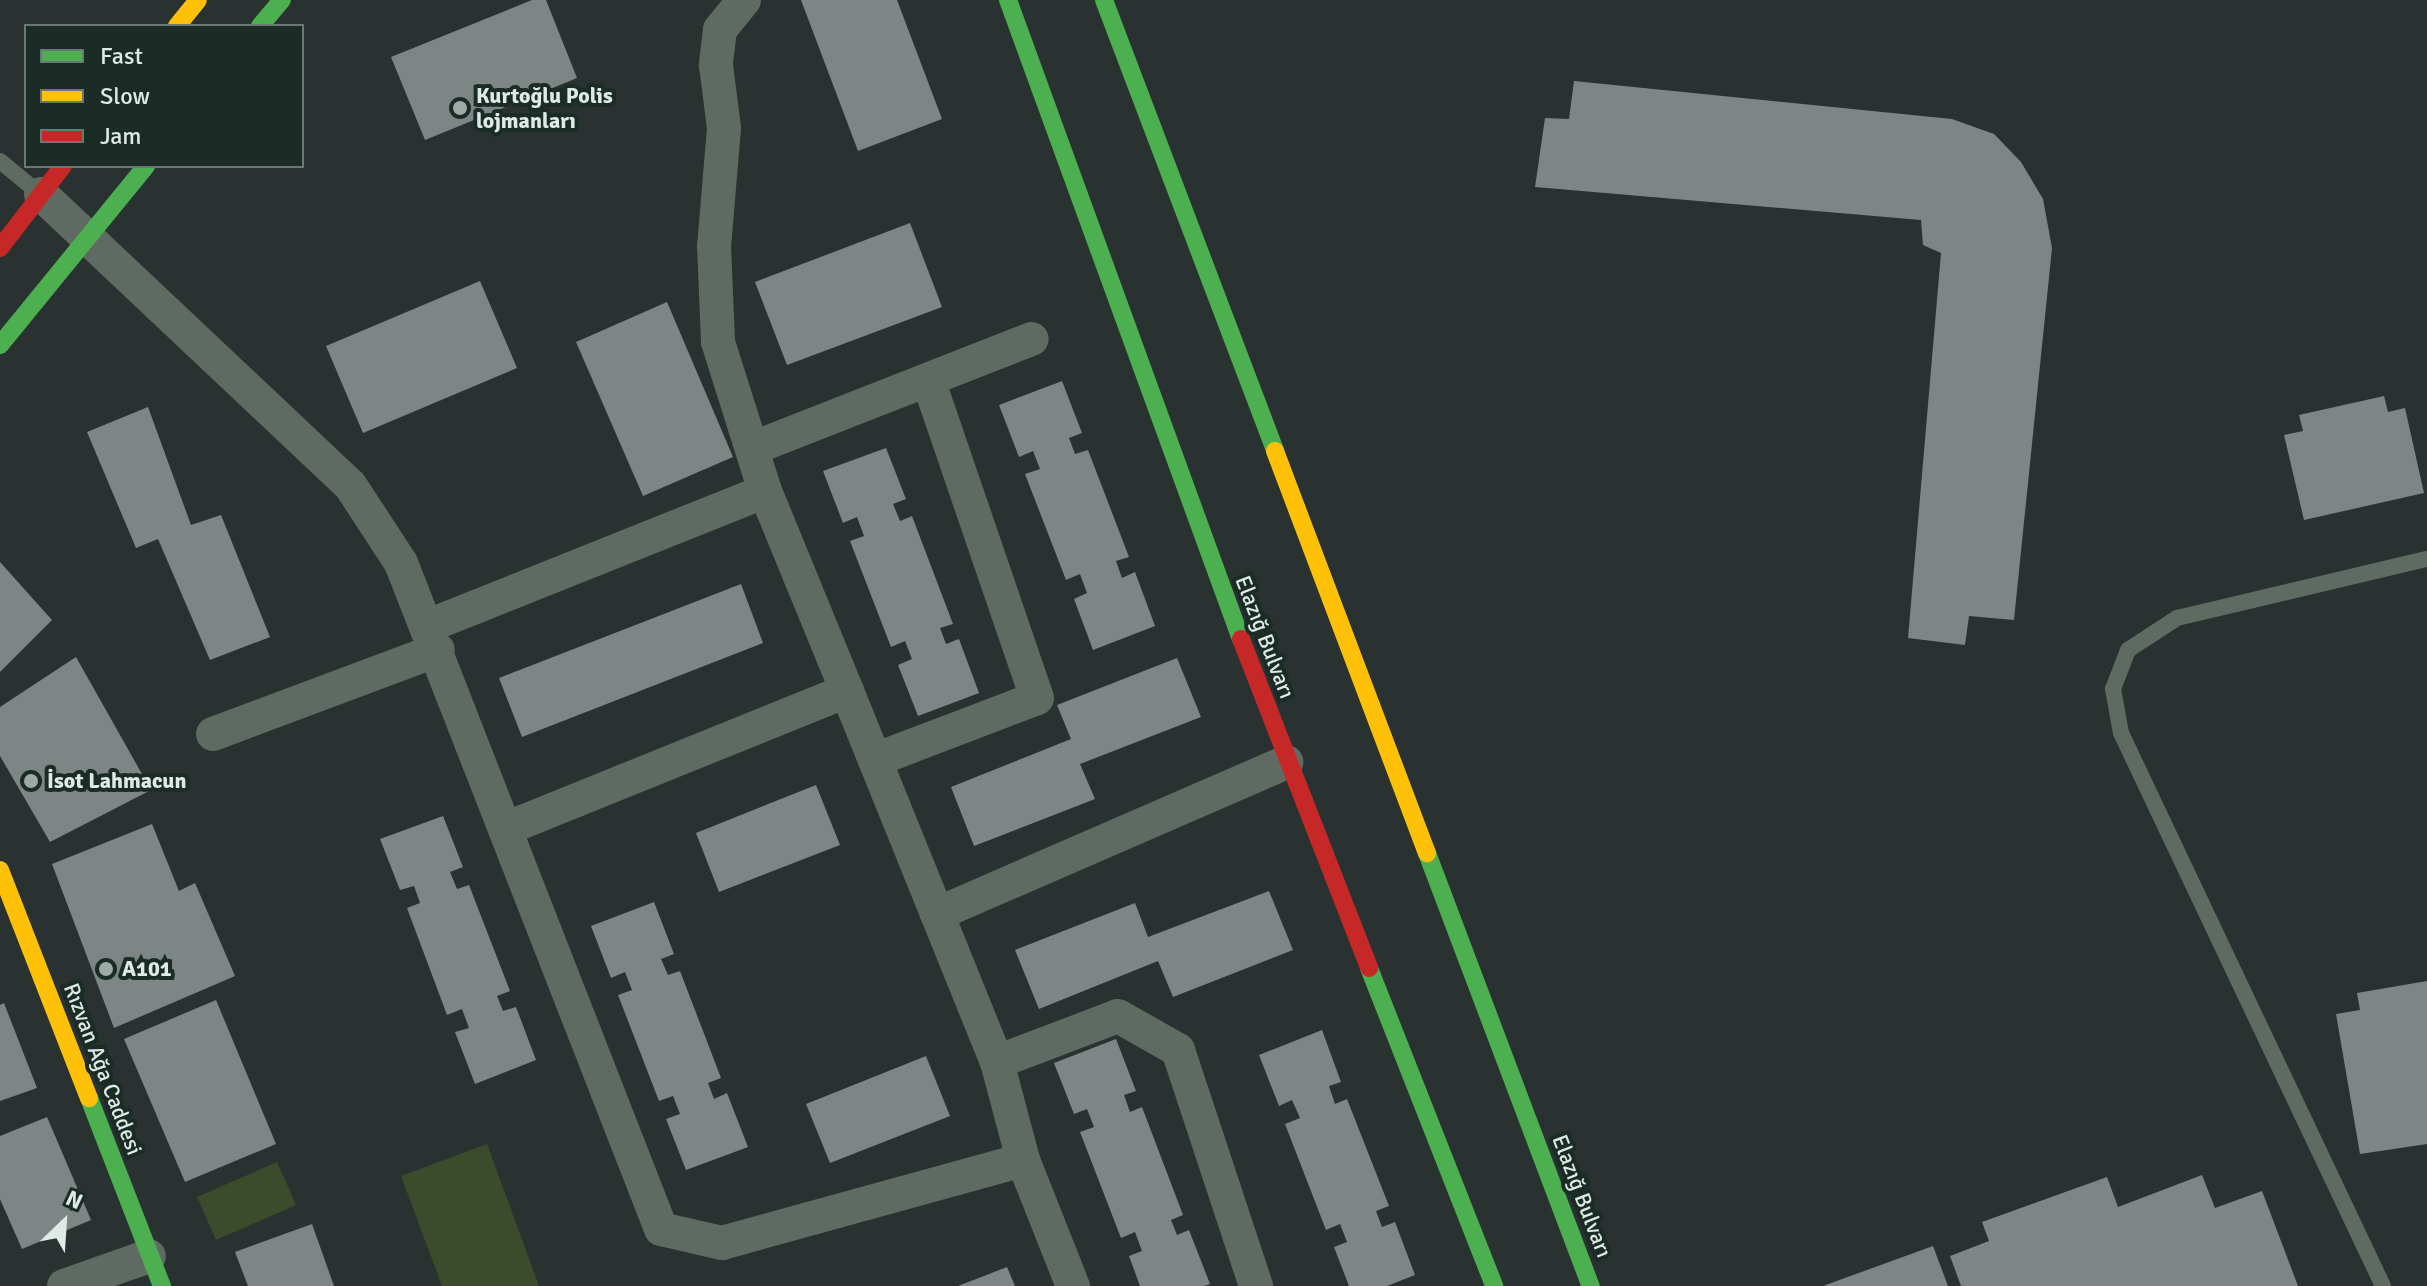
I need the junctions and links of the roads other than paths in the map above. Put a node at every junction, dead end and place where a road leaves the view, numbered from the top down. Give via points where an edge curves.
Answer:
1 (198, 0) edge
2 (282, 0) edge
3 (744, 0) edge
4 (1008, 0) edge
5 (1104, 0) edge
6 (179, 24) edge
7 (262, 24) edge
8 (0, 161) edge
9 (61, 168) edge
10 (144, 168) edge
11 (41, 194) junction
12 (85, 240) junction
13 (0, 248) edge
14 (1032, 339) dead end
15 (0, 345) edge
16 (928, 380) junction
17 (756, 447) junction
18 (765, 491) junction
19 (2427, 559) edge
20 (433, 638) junction
21 (847, 691) junction
22 (213, 734) dead end
23 (875, 760) junction
24 (1286, 762) junction
25 (505, 829) junction
26 (0, 870) edge
27 (937, 914) junction
28 (997, 1062) junction
29 (1023, 1160) junction
30 (155, 1271) edge
31 (64, 1286) edge
32 (1073, 1286) edge
33 (1256, 1286) edge
34 (1494, 1286) edge
35 (1591, 1286) edge
36 (2383, 1286) edge

1 - 6 main road
2 - 7 main road
3 - 17 street via 720,30 724,128 714,246 718,342
4 - 24 main road, Elazığ Bulvarı
5 - 35 main road, Elazığ Bulvarı
8 - 11 lane
9 - 11 main road
10 - 12 main road
11 - 12 street
11 - 13 main road
12 - 15 main road
12 - 20 street via 350,485 401,563
14 - 16 street
16 - 17 street
16 - 23 street via 1037,698
17 - 18 street
18 - 20 street
18 - 21 street
19 - 36 lane via 2177,618 2128,650 2113,689 2121,733
20 - 22 street
20 - 25 street
21 - 23 street
21 - 25 street
23 - 27 street
24 - 27 street
24 - 34 main road, Elazığ Bulvarı
25 - 29 street via 661,1229 722,1243
26 - 30 main road, Rızvan Ağa Caddesi
27 - 28 street
28 - 29 street
28 - 33 street via 1118,1016 1178,1050
29 - 32 street
30 - 31 street

